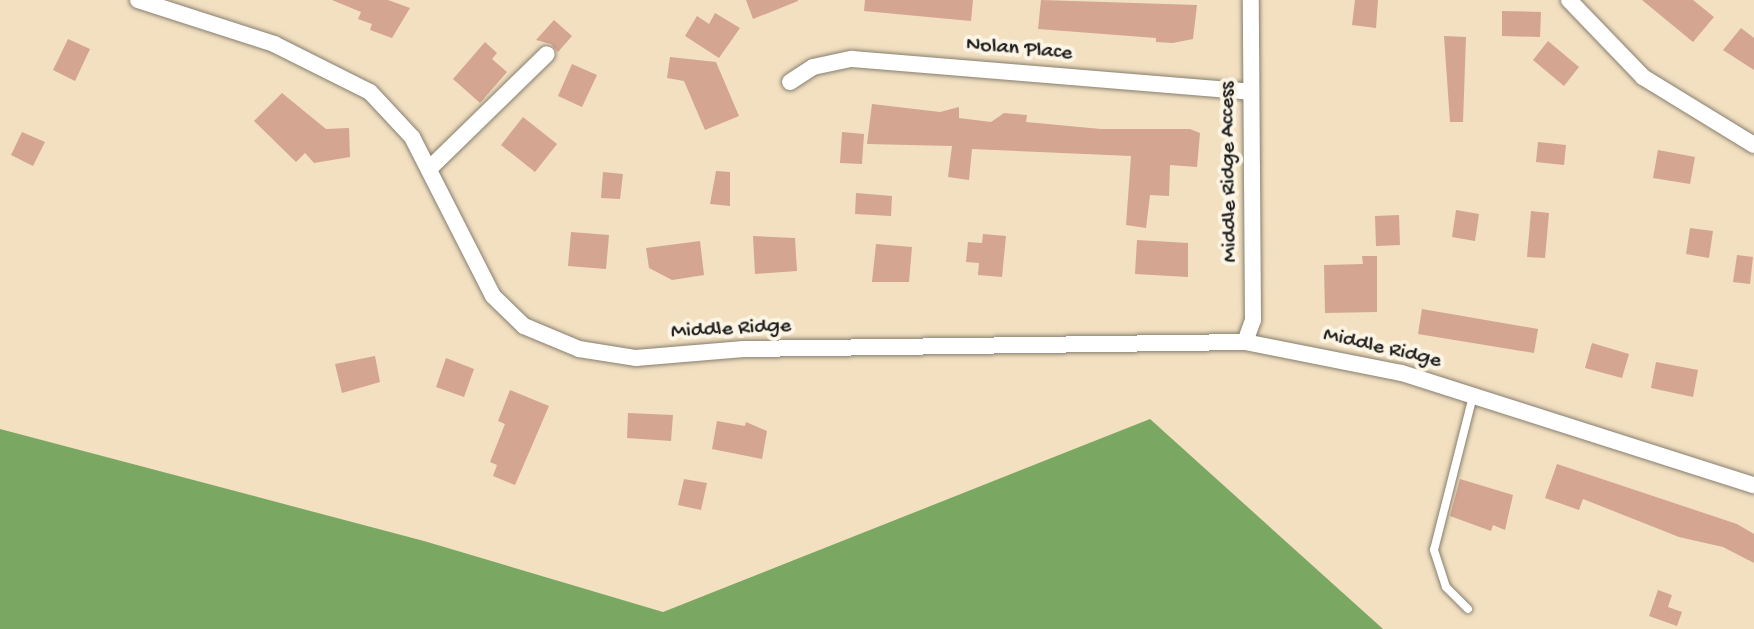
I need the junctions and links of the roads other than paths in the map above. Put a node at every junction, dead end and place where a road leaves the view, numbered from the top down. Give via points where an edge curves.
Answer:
1 (138, 0) edge
2 (1251, 0) edge
3 (1569, 0) edge
4 (547, 54) dead end
5 (790, 82) dead end
6 (1251, 92) junction
7 (1754, 145) edge
8 (430, 168) junction
9 (1245, 342) junction
10 (1474, 395) junction
11 (1754, 485) edge
12 (1468, 609) dead end

1 - 8 street, Middle Ridge via 274,44 355,82 395,113
2 - 6 street, Middle Ridge Access
3 - 7 street via 1643,77
4 - 8 street
5 - 6 street, Nolan Place via 827,63 864,59
6 - 9 street, Middle Ridge Access via 1253,320
8 - 9 street, Middle Ridge via 493,296 524,326 579,349 636,358 744,349
9 - 10 street, Middle Ridge via 1402,373
10 - 11 street, Middle Ridge
10 - 12 lane via 1434,550 1446,587

